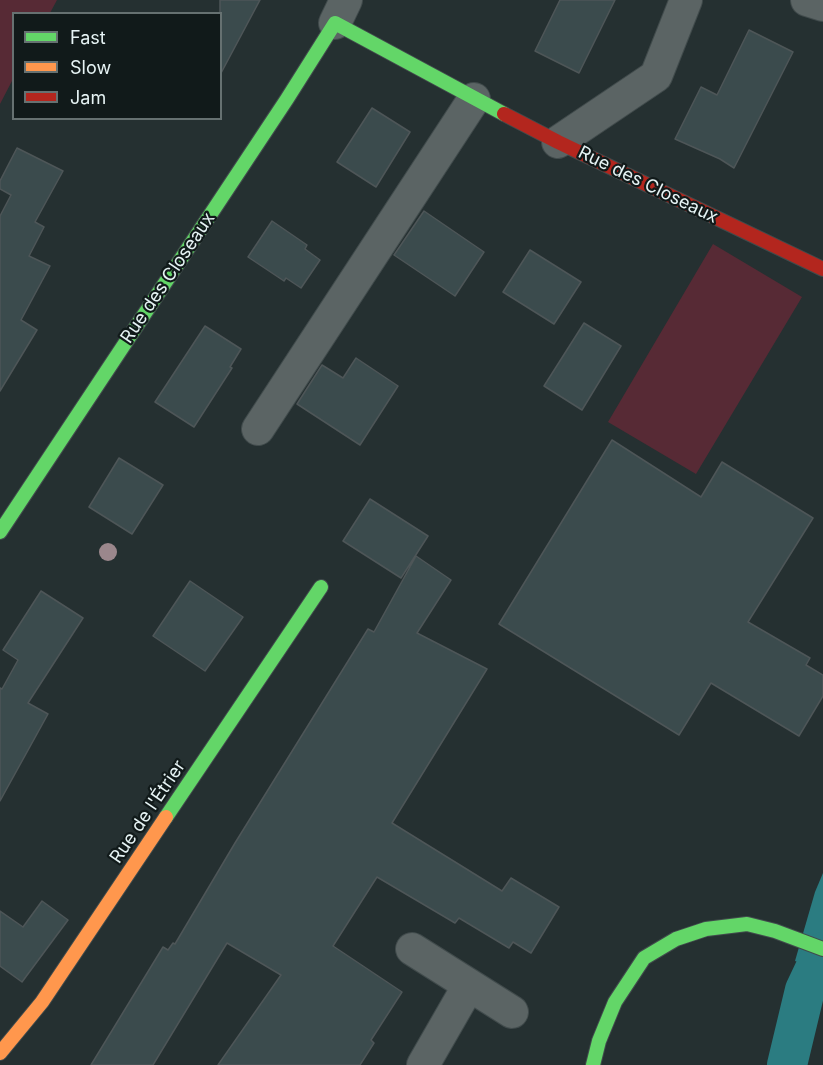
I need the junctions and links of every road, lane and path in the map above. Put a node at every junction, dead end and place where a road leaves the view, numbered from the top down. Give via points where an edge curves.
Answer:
1 (686, 0) edge
2 (807, 0) edge
3 (823, 5) edge
4 (341, 12) edge
5 (474, 99) junction
6 (558, 142) junction
7 (823, 269) edge
8 (258, 429) dead end
9 (0, 532) edge
10 (321, 587) dead end
11 (412, 949) dead end
12 (823, 949) edge
13 (469, 985) junction
14 (512, 1012) dead end
15 (0, 1053) edge
16 (423, 1065) edge
17 (593, 1065) edge

1 - 6 street via 656,76
2 - 3 street
4 - 5 street, Rue des Closeaux
4 - 9 street, Rue des Closeaux
5 - 6 street, Rue des Closeaux
5 - 8 street
6 - 7 street, Rue des Closeaux
10 - 15 street, Rue de l'Étrier via 42,1002
11 - 13 street
12 - 17 street via 747,924 706,929 676,939 644,958 615,1002
13 - 14 street
13 - 16 street

